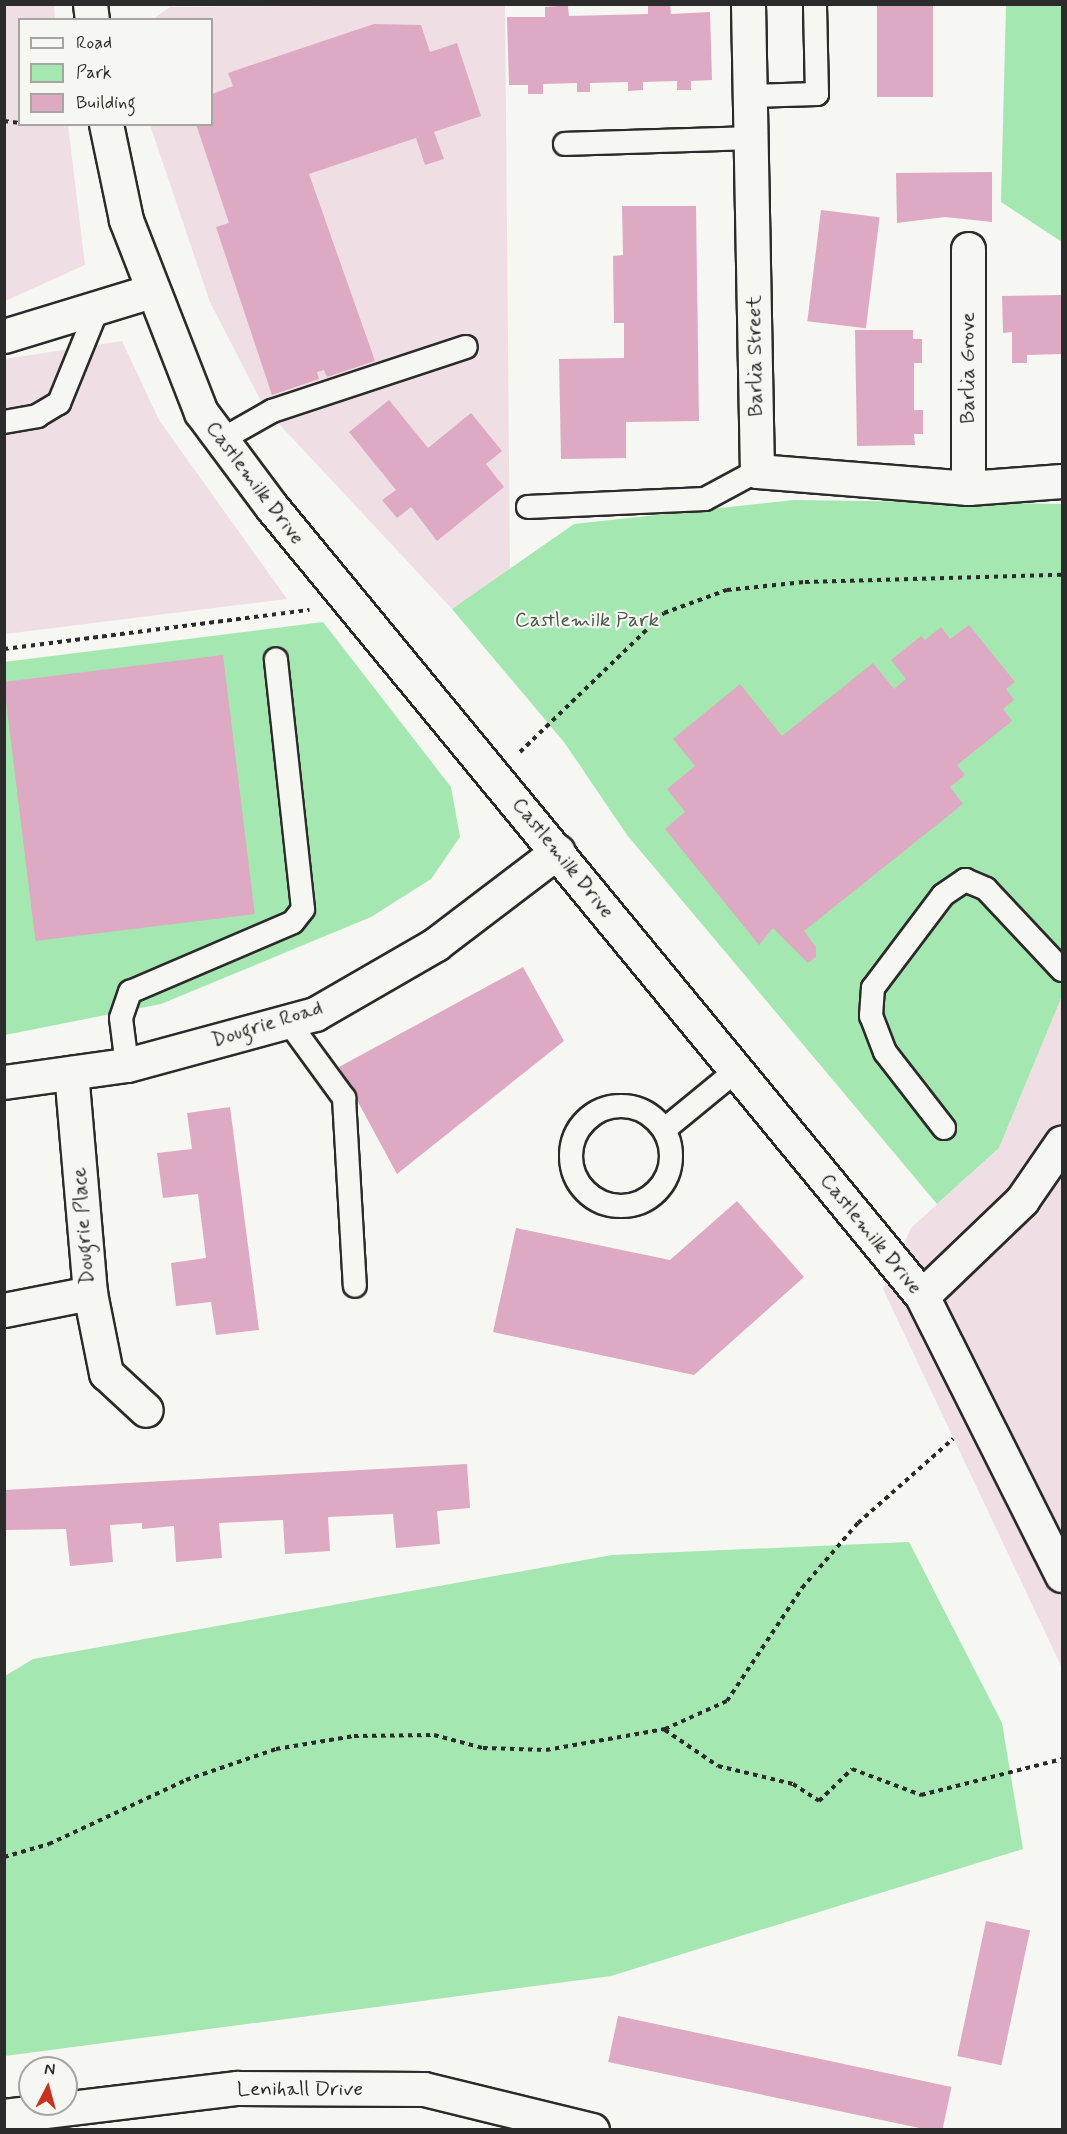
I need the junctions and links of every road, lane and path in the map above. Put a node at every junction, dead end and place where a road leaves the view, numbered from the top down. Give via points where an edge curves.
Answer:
1 (748, 4) edge
2 (815, 4) edge
3 (750, 96) junction
4 (106, 126) edge
5 (751, 138) junction
6 (565, 144) dead end
7 (968, 249) dead end
8 (151, 291) junction
9 (97, 310) junction
10 (4, 336) edge
11 (466, 347) dead end
12 (4, 422) edge
13 (221, 440) junction
14 (757, 471) junction
15 (1062, 481) edge
16 (968, 488) junction
17 (528, 507) dead end
18 (1062, 574) edge
19 (352, 604) junction
20 (4, 649) edge
21 (276, 659) dead end
22 (495, 776) junction
23 (558, 851) junction
24 (1062, 970) edge
25 (287, 1020) junction
26 (127, 1065) junction
27 (737, 1070) junction
28 (71, 1073) junction
29 (4, 1082) edge
30 (944, 1128) dead end
31 (665, 1129) junction
32 (1062, 1142) edge
33 (355, 1286) dead end
34 (90, 1293) junction
35 (922, 1296) junction
36 (4, 1310) edge
37 (146, 1410) dead end
38 (986, 1416) junction
39 (1062, 1575) edge
40 (665, 1729) junction
41 (1062, 1759) edge
42 (4, 1857) edge
43 (4, 2116) edge
44 (592, 2130) edge

1 - 3 street, Barlia Street
2 - 3 lane via 817,94
3 - 5 street, Barlia Street
4 - 8 street, Castlemilk Drive via 126,220
5 - 6 lane
5 - 14 street, Barlia Street
7 - 16 street, Barlia Grove
8 - 9 street
8 - 13 street, Castlemilk Drive via 201,412
9 - 10 street
9 - 12 lane via 59,403 37,416
11 - 13 lane via 272,411
13 - 19 street, Castlemilk Drive
14 - 16 street
14 - 17 lane via 705,499
15 - 16 street
18 - 22 path via 805,582 727,590 664,613
19 - 20 path
19 - 22 street, Castlemilk Drive
21 - 26 lane via 303,909 293,922 130,992 121,1018
22 - 23 street, Castlemilk Drive
23 - 25 street, Dougrie Road via 436,944 315,1014
23 - 27 street, Castlemilk Drive
24 - 30 lane via 986,889 965,880 943,895 873,988 871,1016 885,1052
25 - 26 street, Dougrie Road
25 - 33 lane via 344,1098
26 - 28 street, Dougrie Road
27 - 31 lane
27 - 35 street, Castlemilk Drive
28 - 29 street, Dougrie Road
28 - 34 street, Dougrie Place
31 - 31 lane via 646,1111 620,1105 594,1112 576,1132 570,1157 577,1183 596,1201 622,1207 648,1200 666,1180 672,1155
32 - 35 street via 1023,1200
34 - 36 street, Dougrie Place
34 - 37 street via 106,1373
35 - 38 street, Castlemilk Drive
38 - 39 street, Castlemilk Drive
38 - 40 path via 920,1463 858,1523 802,1588 727,1701
40 - 41 path via 718,1766 793,1784 819,1800 852,1769 921,1796
40 - 42 path via 546,1750 483,1748 434,1734 354,1736 276,1749 110,1811 49,1844
43 - 44 street, Lenihall Drive via 237,2088 424,2089

